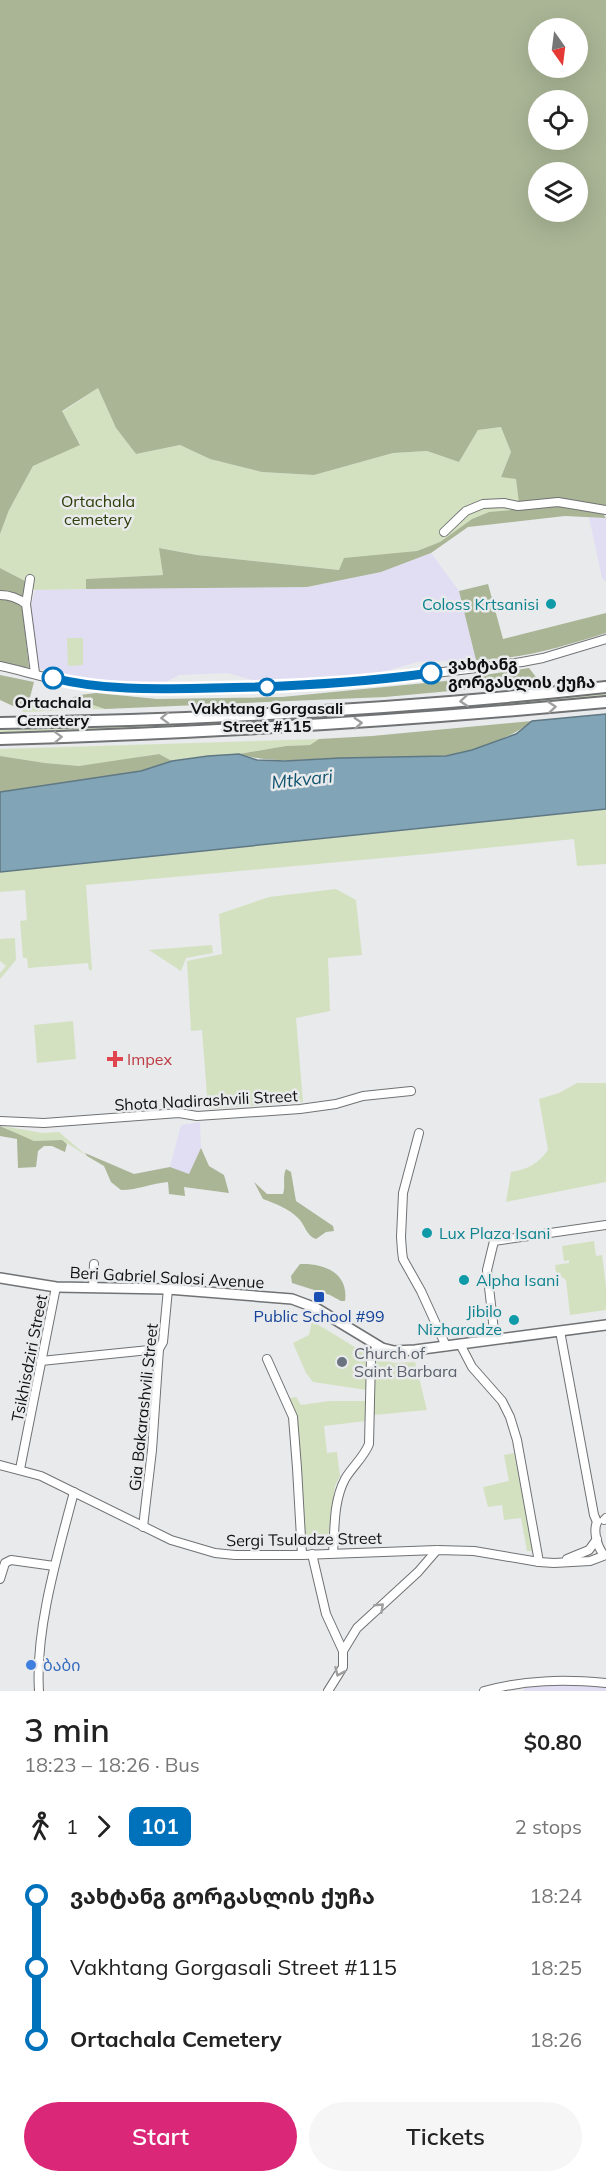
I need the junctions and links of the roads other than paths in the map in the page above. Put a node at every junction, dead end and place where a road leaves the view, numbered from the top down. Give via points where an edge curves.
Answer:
1 (606, 510) edge
2 (444, 532) dead end
3 (30, 579) dead end
4 (0, 595) edge
5 (26, 604) junction
6 (606, 639) edge
7 (0, 666) edge
8 (35, 674) junction
9 (606, 687) edge
10 (606, 702) edge
11 (0, 723) edge
12 (0, 739) edge
13 (411, 1091) dead end
14 (0, 1121) edge
15 (419, 1133) dead end
16 (606, 1225) edge
17 (94, 1264) dead end
18 (0, 1278) edge
19 (56, 1287) junction
20 (93, 1287) junction
21 (168, 1288) junction
22 (606, 1325) edge
23 (560, 1331) junction
24 (495, 1339) junction
25 (460, 1344) junction
26 (376, 1346) junction
27 (446, 1346) junction
28 (159, 1349) junction
29 (267, 1359) dead end
30 (41, 1361) junction
31 (0, 1465) edge
32 (20, 1469) junction
33 (74, 1492) junction
34 (603, 1520) edge
35 (143, 1527) junction
36 (597, 1539) junction
37 (437, 1550) junction
38 (333, 1553) junction
39 (312, 1554) junction
40 (302, 1555) junction
41 (605, 1555) edge
42 (539, 1562) junction
43 (554, 1563) junction
44 (54, 1566) junction
45 (0, 1579) edge
46 (343, 1651) junction
47 (606, 1683) edge
48 (39, 1691) edge
49 (328, 1691) edge
50 (484, 1691) edge

1 - 2 street via 558,502 483,504 466,511
3 - 5 street
4 - 5 street via 19,598
5 - 8 street
6 - 8 street via 522,662 300,686 126,688
7 - 8 street
9 -> 11 highway via 313,712
12 -> 10 highway via 324,726
13 - 14 street, Shota Nadirashvili Street via 300,1109 44,1123
15 - 27 street via 403,1193 403,1259
16 - 24 street via 494,1241 487,1270
17 - 20 street
18 - 19 main road, Beri Gabriel Salosi Avenue
19 - 20 main road, Beri Gabriel Salosi Avenue
19 - 30 street, Tsikhisdziri Street
20 - 21 main road, Beri Gabriel Salosi Avenue
21 - 26 main road, Beri Gabriel Salosi Avenue via 292,1299 316,1308
21 - 28 street, Gia Bakarashvili Street
22 - 23 main road, Beri Gabriel Salosi Avenue
23 - 24 main road, Beri Gabriel Salosi Avenue
23 - 34 street via 594,1515
24 - 25 main road, Beri Gabriel Salosi Avenue
25 - 27 main road, Beri Gabriel Salosi Avenue
25 - 42 street via 510,1417
26 - 27 main road, Beri Gabriel Salosi Avenue via 394,1351
26 - 38 street via 371,1358 369,1444 337,1496
28 - 30 street
28 - 35 street, Gia Bakarashvili Street
29 - 40 street via 292,1417
30 - 32 street, Tsikhisdziri Street
31 - 32 street, Sergi Tsuladze Street
32 - 33 street, Sergi Tsuladze Street
33 - 35 street, Sergi Tsuladze Street
33 - 44 street
34 - 36 street via 595,1527
35 - 40 street, Sergi Tsuladze Street via 215,1553
36 - 41 street
36 - 43 street, Sergi Tsuladze Street via 583,1553
37 - 38 street, Sergi Tsuladze Street
37 - 42 street, Sergi Tsuladze Street via 474,1551
46 -> 37 street via 357,1628
38 - 39 street, Sergi Tsuladze Street
39 - 40 street, Sergi Tsuladze Street
39 - 46 street via 326,1614
41 - 43 street, Sergi Tsuladze Street via 590,1561
42 - 43 street, Sergi Tsuladze Street
44 - 45 street via 11,1560 5,1563
44 - 48 street via 42,1636
46 -> 49 street via 343,1667
47 - 50 street via 546,1680

